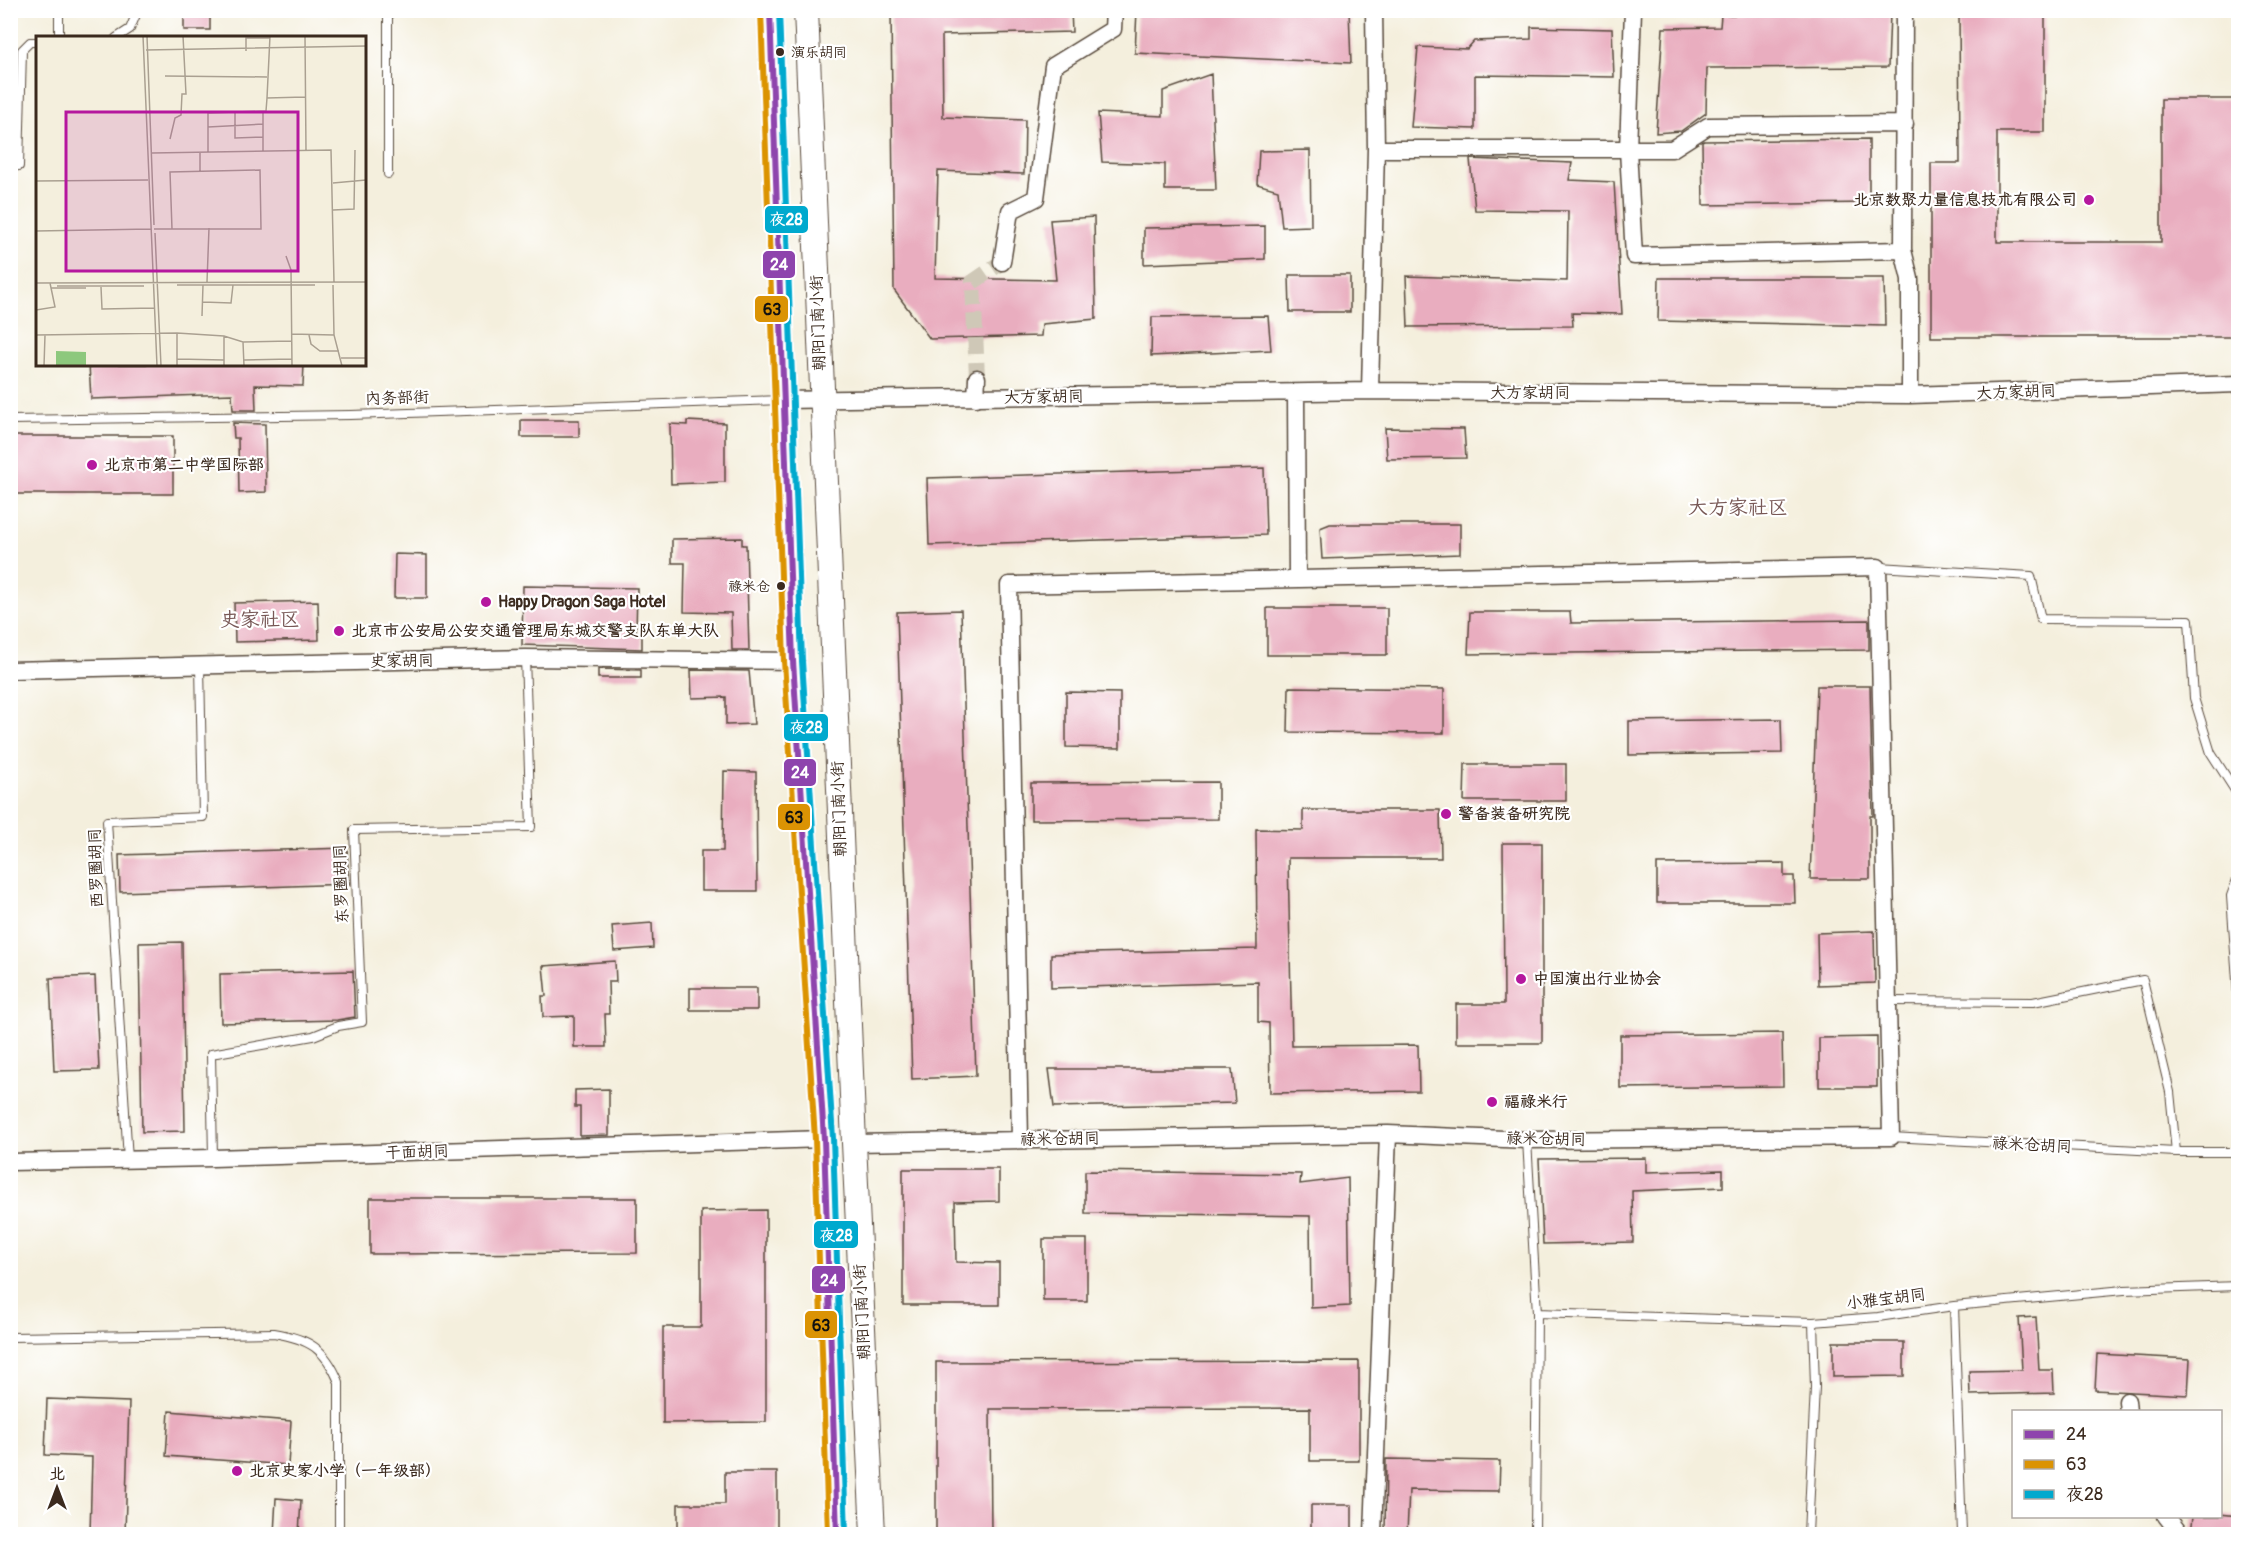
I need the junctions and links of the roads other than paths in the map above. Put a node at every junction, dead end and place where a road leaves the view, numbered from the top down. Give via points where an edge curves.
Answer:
1 (59, 10) edge
2 (138, 10) edge
3 (388, 10) edge
4 (770, 10) edge
5 (806, 10) edge
6 (1114, 10) edge
7 (1374, 10) edge
8 (1633, 10) edge
9 (1904, 10) edge
10 (59, 36) edge
11 (119, 36) edge
12 (36, 42) edge
13 (1905, 124) junction
14 (1376, 149) junction
15 (1628, 150) junction
16 (15, 166) edge
17 (388, 174) dead end
18 (1903, 250) junction
19 (1002, 262) dead end
20 (977, 378) tunnel mouth
21 (2238, 384) edge
22 (1370, 392) junction
23 (1296, 394) junction
24 (1910, 395) junction
25 (976, 398) junction
26 (784, 400) junction
27 (821, 401) junction
28 (10, 420) edge
29 (1878, 567) junction
30 (1297, 578) junction
31 (525, 658) junction
32 (793, 661) junction
33 (200, 666) junction
34 (10, 670) edge
35 (2238, 795) edge
36 (2238, 877) edge
37 (2238, 994) edge
38 (1887, 1001) junction
39 (1388, 1134) junction
40 (1891, 1137) junction
41 (824, 1139) junction
42 (1020, 1140) junction
43 (1527, 1140) junction
44 (854, 1143) junction
45 (2176, 1152) junction
46 (2238, 1152) edge
47 (213, 1158) junction
48 (128, 1160) junction
49 (10, 1162) edge
50 (2238, 1286) edge
51 (1954, 1306) junction
52 (1537, 1313) junction
53 (1813, 1322) junction
54 (10, 1336) edge
55 (2168, 1518) edge
56 (339, 1534) edge
57 (837, 1534) edge
58 (873, 1534) edge
59 (1373, 1534) edge
60 (1535, 1534) edge
61 (1808, 1534) edge
62 (1962, 1534) edge
63 (2180, 1534) edge

1 - 10 lane
2 - 11 lane via 130,29
3 - 17 lane
4 - 26 main road, 朝阳门南小街
5 - 27 main road, 朝阳门南小街
6 - 19 street via 1113,28 1053,66 1036,198 1010,211
7 - 14 street
8 - 15 street
9 - 13 street
12 - 16 lane via 22,50
13 - 15 street via 1708,126 1672,149
13 - 18 street
14 - 15 street
14 - 22 street
15 - 18 street via 1634,256
18 - 24 street via 1910,279
20 - 25 street
21 - 24 street, 大方家胡同
22 - 23 street, 大方家胡同
22 - 24 street, 大方家胡同
23 - 25 street, 大方家胡同
23 - 30 street
25 - 27 street, 大方家胡同
26 - 27 street, 大方家胡同
26 - 28 lane, 内务部街 via 351,415
26 - 32 main road, 朝阳门南小街
27 - 44 main road, 朝阳门南小街
29 - 30 street
29 - 35 lane via 2031,576 2041,619 2189,620 2194,698 2211,753
29 - 38 street
30 - 42 street via 1009,585
31 - 32 street, 史家胡同
31 - 33 street, 史家胡同
31 - 47 lane, 东罗圈胡同 via 531,827 354,831 362,1022 313,1036 211,1054
32 - 41 main road, 朝阳门南小街
33 - 34 street, 史家胡同
33 - 48 lane, 西罗圈胡同 via 204,817 107,821
36 - 37 lane via 2231,896
38 - 40 street
38 - 45 lane via 2033,1002 2143,981 2170,1092
39 - 42 street, 禄米仓胡同
39 - 43 street, 禄米仓胡同
39 - 59 street
40 - 43 street, 禄米仓胡同
40 - 45 lane, 禄米仓胡同
41 - 47 street, 干面胡同
41 - 57 main road, 朝阳门南小街
42 - 44 street, 禄米仓胡同
43 - 52 lane
44 - 58 main road, 朝阳门南小街
45 - 46 lane, 禄米仓胡同
47 - 48 street, 干面胡同
48 - 49 street, 干面胡同
50 - 51 lane, 小雅宝胡同 via 2124,1290
51 - 53 lane, 小雅宝胡同
51 - 62 lane
52 - 53 lane, 小雅宝胡同
52 - 60 lane
53 - 61 lane via 1815,1387
54 - 56 lane via 274,1334 296,1337 317,1347 332,1364 339,1382
55 - 63 street

